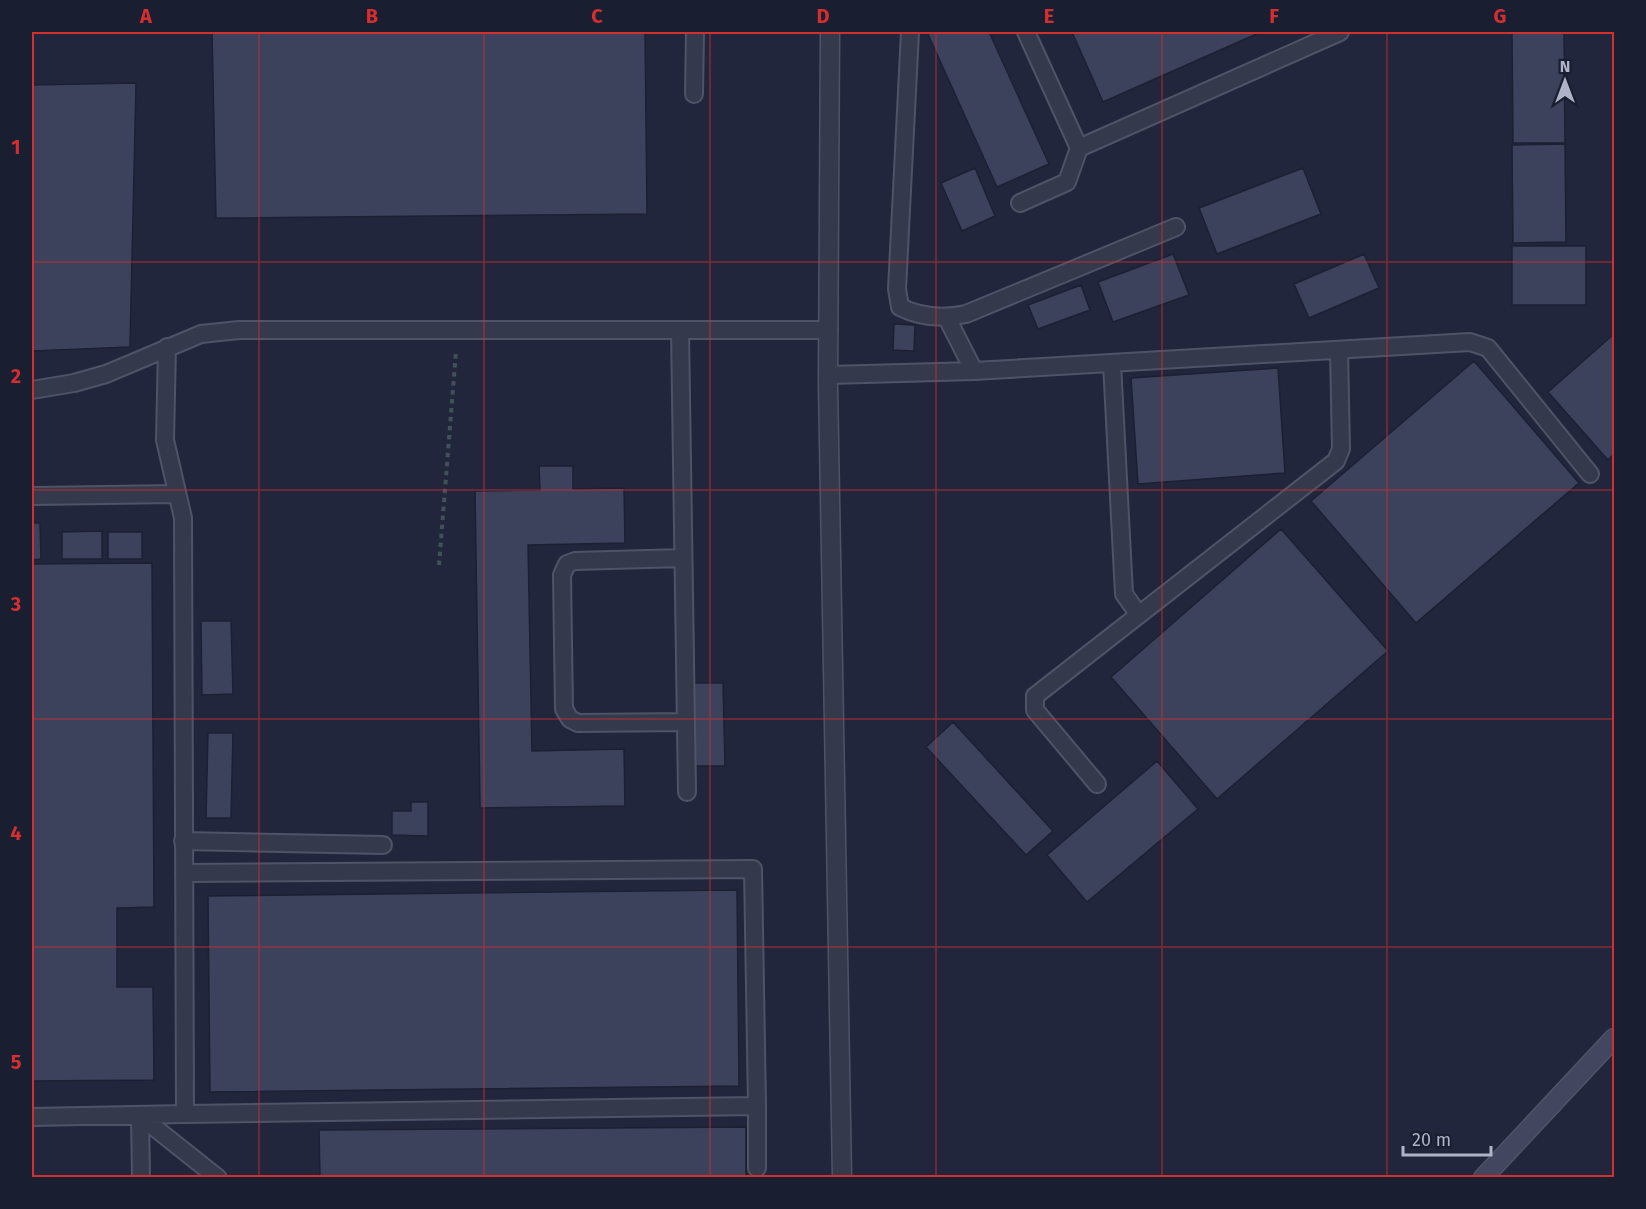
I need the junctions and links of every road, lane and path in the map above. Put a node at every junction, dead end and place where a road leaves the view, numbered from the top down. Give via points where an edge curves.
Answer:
1 (695, 32) edge
2 (830, 32) edge
3 (910, 32) edge
4 (1026, 32) edge
5 (1340, 32) edge
6 (694, 94) dead end
7 (1078, 148) junction
8 (1020, 203) dead end
9 (1176, 227) dead end
10 (947, 318) junction
11 (458, 330) junction
12 (680, 330) junction
13 (828, 330) junction
14 (167, 347) junction
15 (1339, 350) junction
16 (1112, 363) junction
17 (974, 371) junction
18 (828, 375) junction
19 (32, 390) edge
20 (1590, 474) dead end
21 (177, 494) junction
22 (32, 496) edge
23 (683, 558) junction
24 (439, 565) dead end
25 (1139, 615) junction
26 (686, 722) junction
27 (1097, 784) dead end
28 (687, 792) dead end
29 (183, 841) junction
30 (383, 845) dead end
31 (184, 873) junction
32 (1614, 1038) edge
33 (757, 1106) junction
34 (185, 1114) junction
35 (32, 1116) edge
36 (140, 1116) junction
37 (757, 1168) dead end
38 (141, 1178) edge
39 (218, 1178) edge
40 (842, 1178) edge
41 (1483, 1178) edge

1 - 6 lane
2 - 13 street
3 - 10 lane via 897,289 900,307 915,315
4 - 7 lane
5 - 7 lane
7 - 8 lane via 1067,182
9 - 10 lane via 966,314
10 - 17 lane
11 - 12 lane
11 - 14 lane via 239,330 201,334
11 - 24 path
12 - 13 lane
12 - 23 lane
13 - 18 street
14 - 19 lane via 106,374 74,384
14 - 21 lane via 165,440
15 - 16 lane
15 - 20 lane via 1470,342 1488,348
15 - 25 lane via 1341,449 1336,461
16 - 17 lane
16 - 25 lane via 1124,594
17 - 18 lane
18 - 40 street
21 - 22 lane
21 - 29 lane via 183,518
23 - 26 lane
23 - 26 lane via 567,564 562,574 564,709 570,719 579,723
25 - 27 lane via 1035,696 1035,710
26 - 28 lane
29 - 30 lane
29 - 31 lane
31 - 33 lane via 753,869
31 - 34 lane
32 - 41 main road
33 - 34 lane
33 - 37 lane
34 - 36 lane
35 - 36 lane
36 - 38 lane
36 - 39 lane

